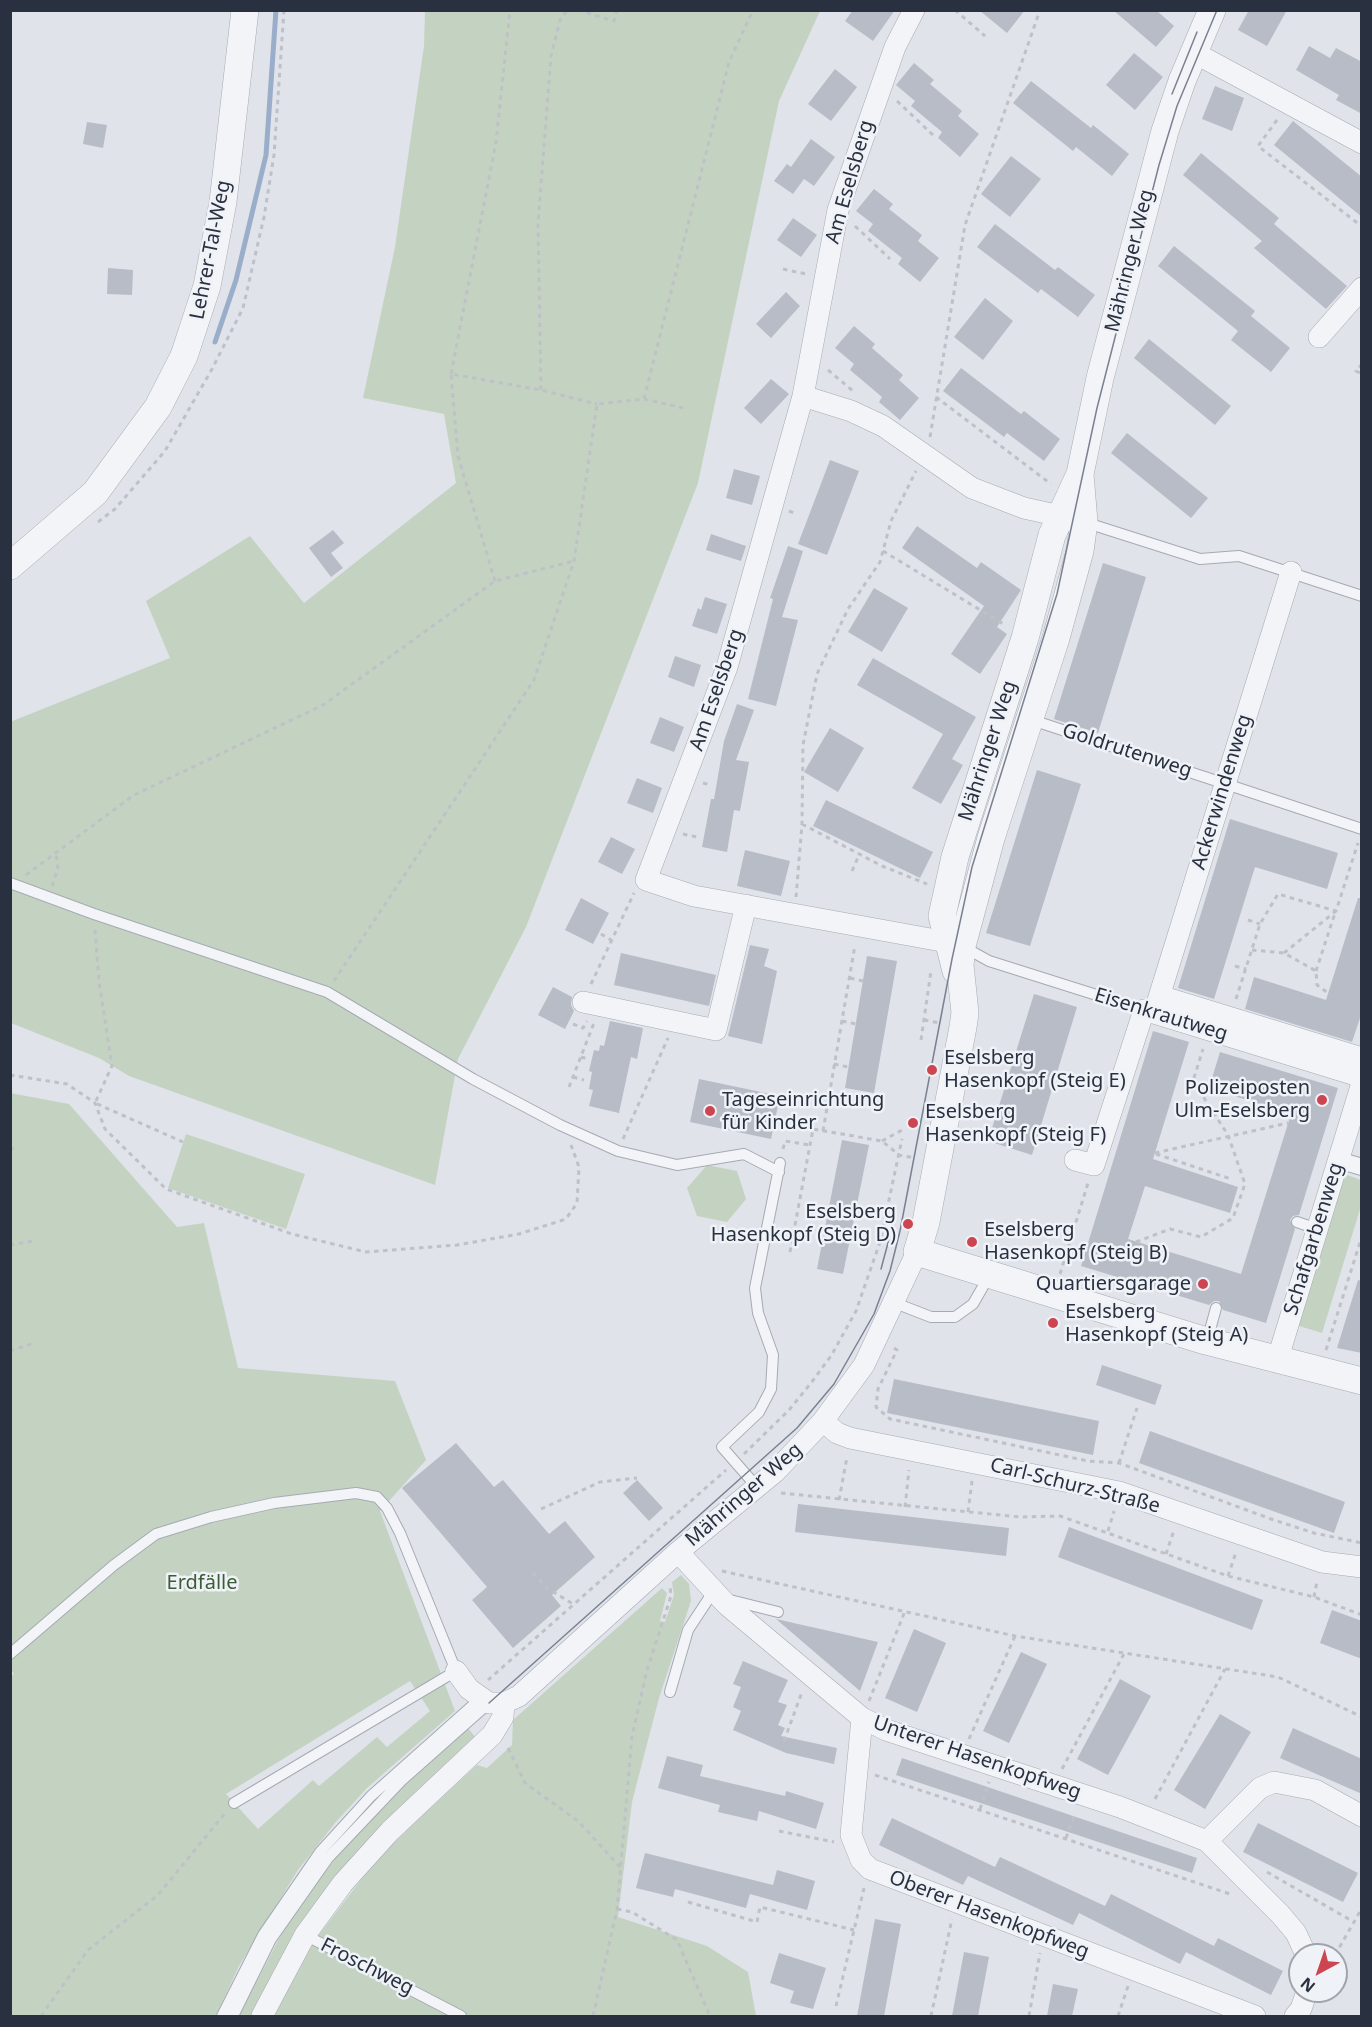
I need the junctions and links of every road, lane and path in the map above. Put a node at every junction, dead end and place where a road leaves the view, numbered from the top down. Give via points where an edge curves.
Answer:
1 (245, 10) edge
2 (510, 10) edge
3 (570, 10) edge
4 (578, 10) edge
5 (617, 10) edge
6 (753, 10) edge
7 (914, 10) edge
8 (955, 10) edge
9 (1212, 10) edge
10 (985, 36) dead end
11 (1193, 52) junction
12 (880, 86) junction
13 (1289, 104) junction
14 (933, 135) dead end
15 (1362, 143) edge
16 (838, 210) junction
17 (1360, 225) dead end
18 (890, 259) dead end
19 (783, 269) dead end
20 (825, 278) junction
21 (1362, 288) edge
22 (1319, 337) dead end
23 (811, 356) junction
24 (1362, 364) edge
25 (1362, 374) edge
26 (451, 375) junction
27 (541, 390) junction
28 (856, 394) dead end
29 (803, 396) junction
30 (936, 397) dead end
31 (644, 399) junction
32 (597, 404) junction
33 (682, 408) dead end
34 (1069, 480) junction
35 (1072, 518) junction
36 (883, 551) dead end
37 (574, 561) junction
38 (10, 566) edge
39 (1291, 572) junction
40 (495, 581) junction
41 (1362, 596) edge
42 (1025, 638) junction
43 (1029, 719) junction
44 (1225, 783) junction
45 (802, 824) dead end
46 (1362, 831) edge
47 (56, 853) junction
48 (859, 855) junction
49 (852, 871) dead end
50 (646, 880) junction
51 (12, 883) edge
52 (946, 890) junction
53 (49, 897) junction
54 (746, 905) junction
55 (1336, 911) junction
56 (94, 914) junction
57 (1248, 920) dead end
58 (1260, 924) junction
59 (859, 926) junction
60 (602, 934) dead end
61 (611, 939) junction
62 (946, 942) junction
63 (1252, 950) junction
64 (1284, 953) junction
65 (1235, 966) dead end
66 (1246, 969) junction
67 (1316, 971) junction
68 (850, 978) junction
69 (863, 981) dead end
70 (327, 992) junction
71 (1328, 993) dead end
72 (591, 1005) junction
73 (1153, 1006) junction
74 (1230, 1017) junction
75 (842, 1022) junction
76 (675, 1023) junction
77 (855, 1024) dead end
78 (1209, 1030) junction
79 (921, 1040) dead end
80 (581, 1057) junction
81 (1362, 1058) edge
82 (588, 1059) dead end
83 (834, 1064) junction
84 (848, 1067) dead end
85 (10, 1075) edge
86 (573, 1077) junction
87 (1362, 1077) edge
88 (584, 1080) dead end
89 (1362, 1083) edge
90 (569, 1087) dead end
91 (95, 1103) junction
92 (1288, 1123) dead end
93 (560, 1125) junction
94 (904, 1129) dead end
95 (823, 1131) junction
96 (1228, 1135) junction
97 (882, 1141) junction
98 (183, 1142) dead end
99 (810, 1145) junction
100 (618, 1151) junction
101 (922, 1160) dead end
102 (1338, 1160) junction
103 (1084, 1162) joint
104 (780, 1167) junction
105 (1362, 1167) edge
106 (1232, 1179) dead end
107 (1297, 1222) dead end
108 (1317, 1229) junction
109 (1362, 1236) edge
110 (33, 1241) dead end
111 (1136, 1242) dead end
112 (10, 1245) edge
113 (790, 1252) dead end
114 (917, 1252) junction
115 (1064, 1261) dead end
116 (988, 1276) junction
117 (895, 1303) junction
118 (1216, 1308) dead end
119 (1206, 1341) junction
120 (34, 1343) dead end
121 (890, 1346) dead end
122 (10, 1351) edge
123 (1277, 1361) junction
124 (1319, 1372) junction
125 (1362, 1382) edge
126 (1137, 1408) dead end
127 (823, 1421) junction
128 (850, 1438) junction
129 (912, 1450) junction
130 (975, 1462) junction
131 (1119, 1463) junction
132 (637, 1478) dead end
133 (765, 1490) junction
134 (839, 1500) junction
135 (905, 1507) junction
136 (541, 1509) dead end
137 (968, 1512) junction
138 (1242, 1535) junction
139 (1362, 1543) edge
140 (678, 1552) junction
141 (1362, 1567) edge
142 (713, 1569) dead end
143 (533, 1574) dead end
144 (1228, 1576) junction
145 (667, 1582) dead end
146 (715, 1594) junction
147 (573, 1604) dead end
148 (906, 1611) junction
149 (777, 1612) dead end
150 (1362, 1615) edge
151 (1015, 1636) junction
152 (1125, 1652) junction
153 (10, 1654) edge
154 (1225, 1669) junction
155 (456, 1671) junction
156 (670, 1692) dead end
157 (798, 1701) dead end
158 (491, 1702) junction
159 (862, 1718) junction
160 (1362, 1718) edge
161 (507, 1737) dead end
162 (784, 1740) dead end
163 (962, 1756) junction
164 (994, 1766) junction
165 (868, 1773) dead end
166 (1053, 1785) junction
167 (1081, 1795) junction
168 (234, 1803) joint
169 (980, 1809) junction
170 (1362, 1816) edge
171 (1146, 1817) junction
172 (779, 1831) dead end
173 (1066, 1838) junction
174 (1207, 1841) junction
175 (854, 1846) junction
176 (622, 1869) junction
177 (1263, 1870) dead end
178 (1260, 1894) junction
179 (688, 1902) dead end
180 (859, 1905) dead end
181 (1362, 1908) edge
182 (617, 1909) junction
183 (1354, 1922) junction
184 (854, 1930) junction
185 (305, 1935) junction
186 (1043, 1936) junction
187 (948, 1942) dead end
188 (1301, 1943) edge
189 (1342, 1943) edge
190 (1303, 2003) edge
191 (836, 2006) dead end
192 (1120, 2009) dead end
193 (42, 2016) edge
194 (222, 2016) edge
195 (232, 2016) edge
196 (262, 2016) edge
197 (461, 2016) edge
198 (593, 2016) edge
199 (710, 2016) edge
200 (931, 2016) edge
201 (1029, 2016) edge
202 (1118, 2016) edge
203 (1255, 2016) edge
204 (1295, 2016) edge

1 - 38 street, Lehrer-Tal-Weg via 223,202 195,330 158,407 95,493
2 - 26 path via 496,142
3 - 27 path via 561,17 550,67 538,224
4 - 5 path via 614,21
6 - 31 path via 729,62
7 - 12 street, Am Eselsberg
8 - 10 path
9 - 11 street, Mähringer Weg
11 - 13 street
11 - 34 street, Mähringer Weg via 1155,164 1100,378
12 - 14 path
12 - 16 street, Am Eselsberg
13 - 15 street
13 - 17 path via 1258,147
16 - 18 path
16 - 20 street, Am Eselsberg
19 - 20 path
20 - 23 street, Am Eselsberg
21 - 22 street
23 - 28 path
23 - 29 street, Am Eselsberg
24 - 25 path via 1356,371
26 - 27 path
26 - 40 path via 458,456
27 - 32 path
29 - 35 street via 883,426 972,488 1024,508
29 - 50 street, Am Eselsberg via 726,670
30 - 34 path via 1050,484
31 - 32 path
31 - 33 path
32 - 37 path
34 - 35 street, Mähringer Weg
35 - 39 lane via 1200,559 1239,556
35 - 42 street, Mähringer Weg via 1052,535
35 - 43 street, Mähringer Weg via 1080,551
36 - 42 path
37 - 40 path
37 - 70 path via 534,680
39 - 41 lane
39 - 44 street, Ackerwindenweg
40 - 47 path via 323,705 134,795
42 - 52 street, Mähringer Weg
43 - 44 lane, Goldrutenweg
43 - 62 street, Mähringer Weg via 991,838
44 - 46 lane, Goldrutenweg
44 - 73 street, Ackerwindenweg
45 - 48 path
46 - 55 path
47 - 51 path
47 - 53 path via 58,868
48 - 49 path
48 - 52 path via 908,878
50 - 54 street via 694,896
50 - 61 path via 631,896
51 - 53 lane
52 - 62 street, Mähringer Weg via 942,916
53 - 56 lane
54 - 59 street
54 - 76 street via 716,1030
55 - 58 path via 1278,894
55 - 64 path
55 - 67 path
56 - 70 lane
56 - 91 path via 112,1066
57 - 58 path
58 - 63 path
59 - 62 street
59 - 68 path
60 - 61 path
61 - 72 path
62 - 73 lane, Eisenkrautweg via 989,961
62 - 79 path via 931,982
62 - 114 street, Mähringer Weg via 960,965 963,1027
63 - 64 path
63 - 66 path
64 - 67 path
65 - 66 path
66 - 74 path
67 - 71 path via 1317,985
68 - 69 path
68 - 75 path
70 - 93 lane via 472,1079
72 - 76 street
72 - 80 path
73 - 74 street, Eisenkrautweg
73 - 78 street, Eisenkrautweg
73 - 103 street, Ackerwindenweg
74 - 81 street, Eisenkrautweg
75 - 77 path
75 - 83 path
76 - 100 path
78 - 87 street, Eisenkrautweg
78 - 96 path via 1193,1081
80 - 82 path
80 - 86 path
83 - 84 path
83 - 95 path
85 - 91 path via 67,1083
86 - 88 path
86 - 90 path
89 - 102 street, Schafgarbenweg
91 - 93 path via 105,1129 165,1189 292,1234 366,1252 457,1245 519,1234 566,1219 577,1203 579,1167
91 - 98 path
92 - 96 path
93 - 100 lane
94 - 97 path
95 - 97 path
95 - 99 path via 813,1129
96 - 106 path via 1155,1153
96 - 111 path via 1245,1184 1233,1218 1201,1237 1170,1229
97 - 101 path via 899,1155
99 - 104 path via 785,1141
99 - 113 path
100 - 104 lane via 677,1165 744,1154
102 - 105 street
102 - 108 street, Schafgarbenweg
103 - 115 path
104 - 133 lane via 755,1288 758,1313 773,1355 771,1389 759,1412 722,1447
107 - 108 lane
108 - 123 street, Schafgarbenweg
109 - 124 path
110 - 112 path
114 - 116 street
114 - 117 street, Mähringer Weg
116 - 117 lane via 973,1304 955,1317 931,1317
116 - 119 street
117 - 127 street, Mähringer Weg via 864,1365
118 - 119 lane
119 - 123 street
120 - 122 path
121 - 131 path via 897,1350 878,1389 876,1407 890,1419 1088,1461
123 - 124 street
124 - 125 street
126 - 131 path
127 - 128 street, Carl-Schurz-Straße
127 - 133 street, Mähringer Weg
128 - 129 street, Carl-Schurz-Straße
128 - 134 path
129 - 130 street, Carl-Schurz-Straße
129 - 135 path
130 - 137 path
130 - 138 street, Carl-Schurz-Straße via 1119,1492
131 - 139 path via 1271,1520
132 - 136 path via 600,1482
133 - 134 path
133 - 140 street, Mähringer Weg
134 - 135 path
135 - 137 path
137 - 144 path via 1060,1516
138 - 141 street, Carl-Schurz-Straße via 1322,1562
138 - 144 path
140 - 146 street, Unterer Hasenkopfweg
140 - 158 street, Mähringer Weg via 525,1691
142 - 148 path
143 - 147 path
144 - 150 path
145 - 176 path via 671,1596 647,1670 632,1736
146 - 149 lane
146 - 156 lane via 688,1630
146 - 159 street, Unterer Hasenkopfweg
148 - 151 path
148 - 159 path
151 - 152 path
151 - 163 path
152 - 154 path
152 - 166 path
153 - 155 lane via 156,1534 274,1503 367,1493 387,1508
154 - 160 path via 1278,1677
154 - 171 path
155 - 158 street
155 - 168 lane
157 - 162 path
158 - 185 street via 502,1717 492,1735 373,1848
158 - 194 lane via 371,1796 320,1852 262,1935
158 - 195 lane via 394,1788 328,1858 271,1939
159 - 163 street, Unterer Hasenkopfweg
159 - 175 street via 851,1835
161 - 176 path via 508,1749 525,1783 578,1821
163 - 164 street, Unterer Hasenkopfweg
164 - 166 street, Unterer Hasenkopfweg
164 - 169 path
165 - 169 path
166 - 167 street, Unterer Hasenkopfweg
167 - 171 street, Unterer Hasenkopfweg
167 - 173 path
168 - 193 path via 158,1894 88,1950
169 - 173 path
170 - 174 street via 1314,1790 1274,1782 1260,1788
171 - 174 street, Unterer Hasenkopfweg
172 - 175 path
173 - 178 path via 1247,1900
174 - 178 street, Unterer Hasenkopfweg
175 - 186 street, Oberer Hasenkopfweg via 861,1860 880,1875
176 - 182 path
177 - 183 path
178 - 188 street, Unterer Hasenkopfweg
179 - 184 path via 757,1923 760,1907
180 - 184 path
181 - 183 path
182 - 198 path
182 - 199 path via 632,1912 677,1940
183 - 189 path
184 - 191 path
185 - 196 street
185 - 197 lane, Froschweg
186 - 201 path
186 - 203 street, Oberer Hasenkopfweg
187 - 200 path
190 - 204 street
192 - 202 path

